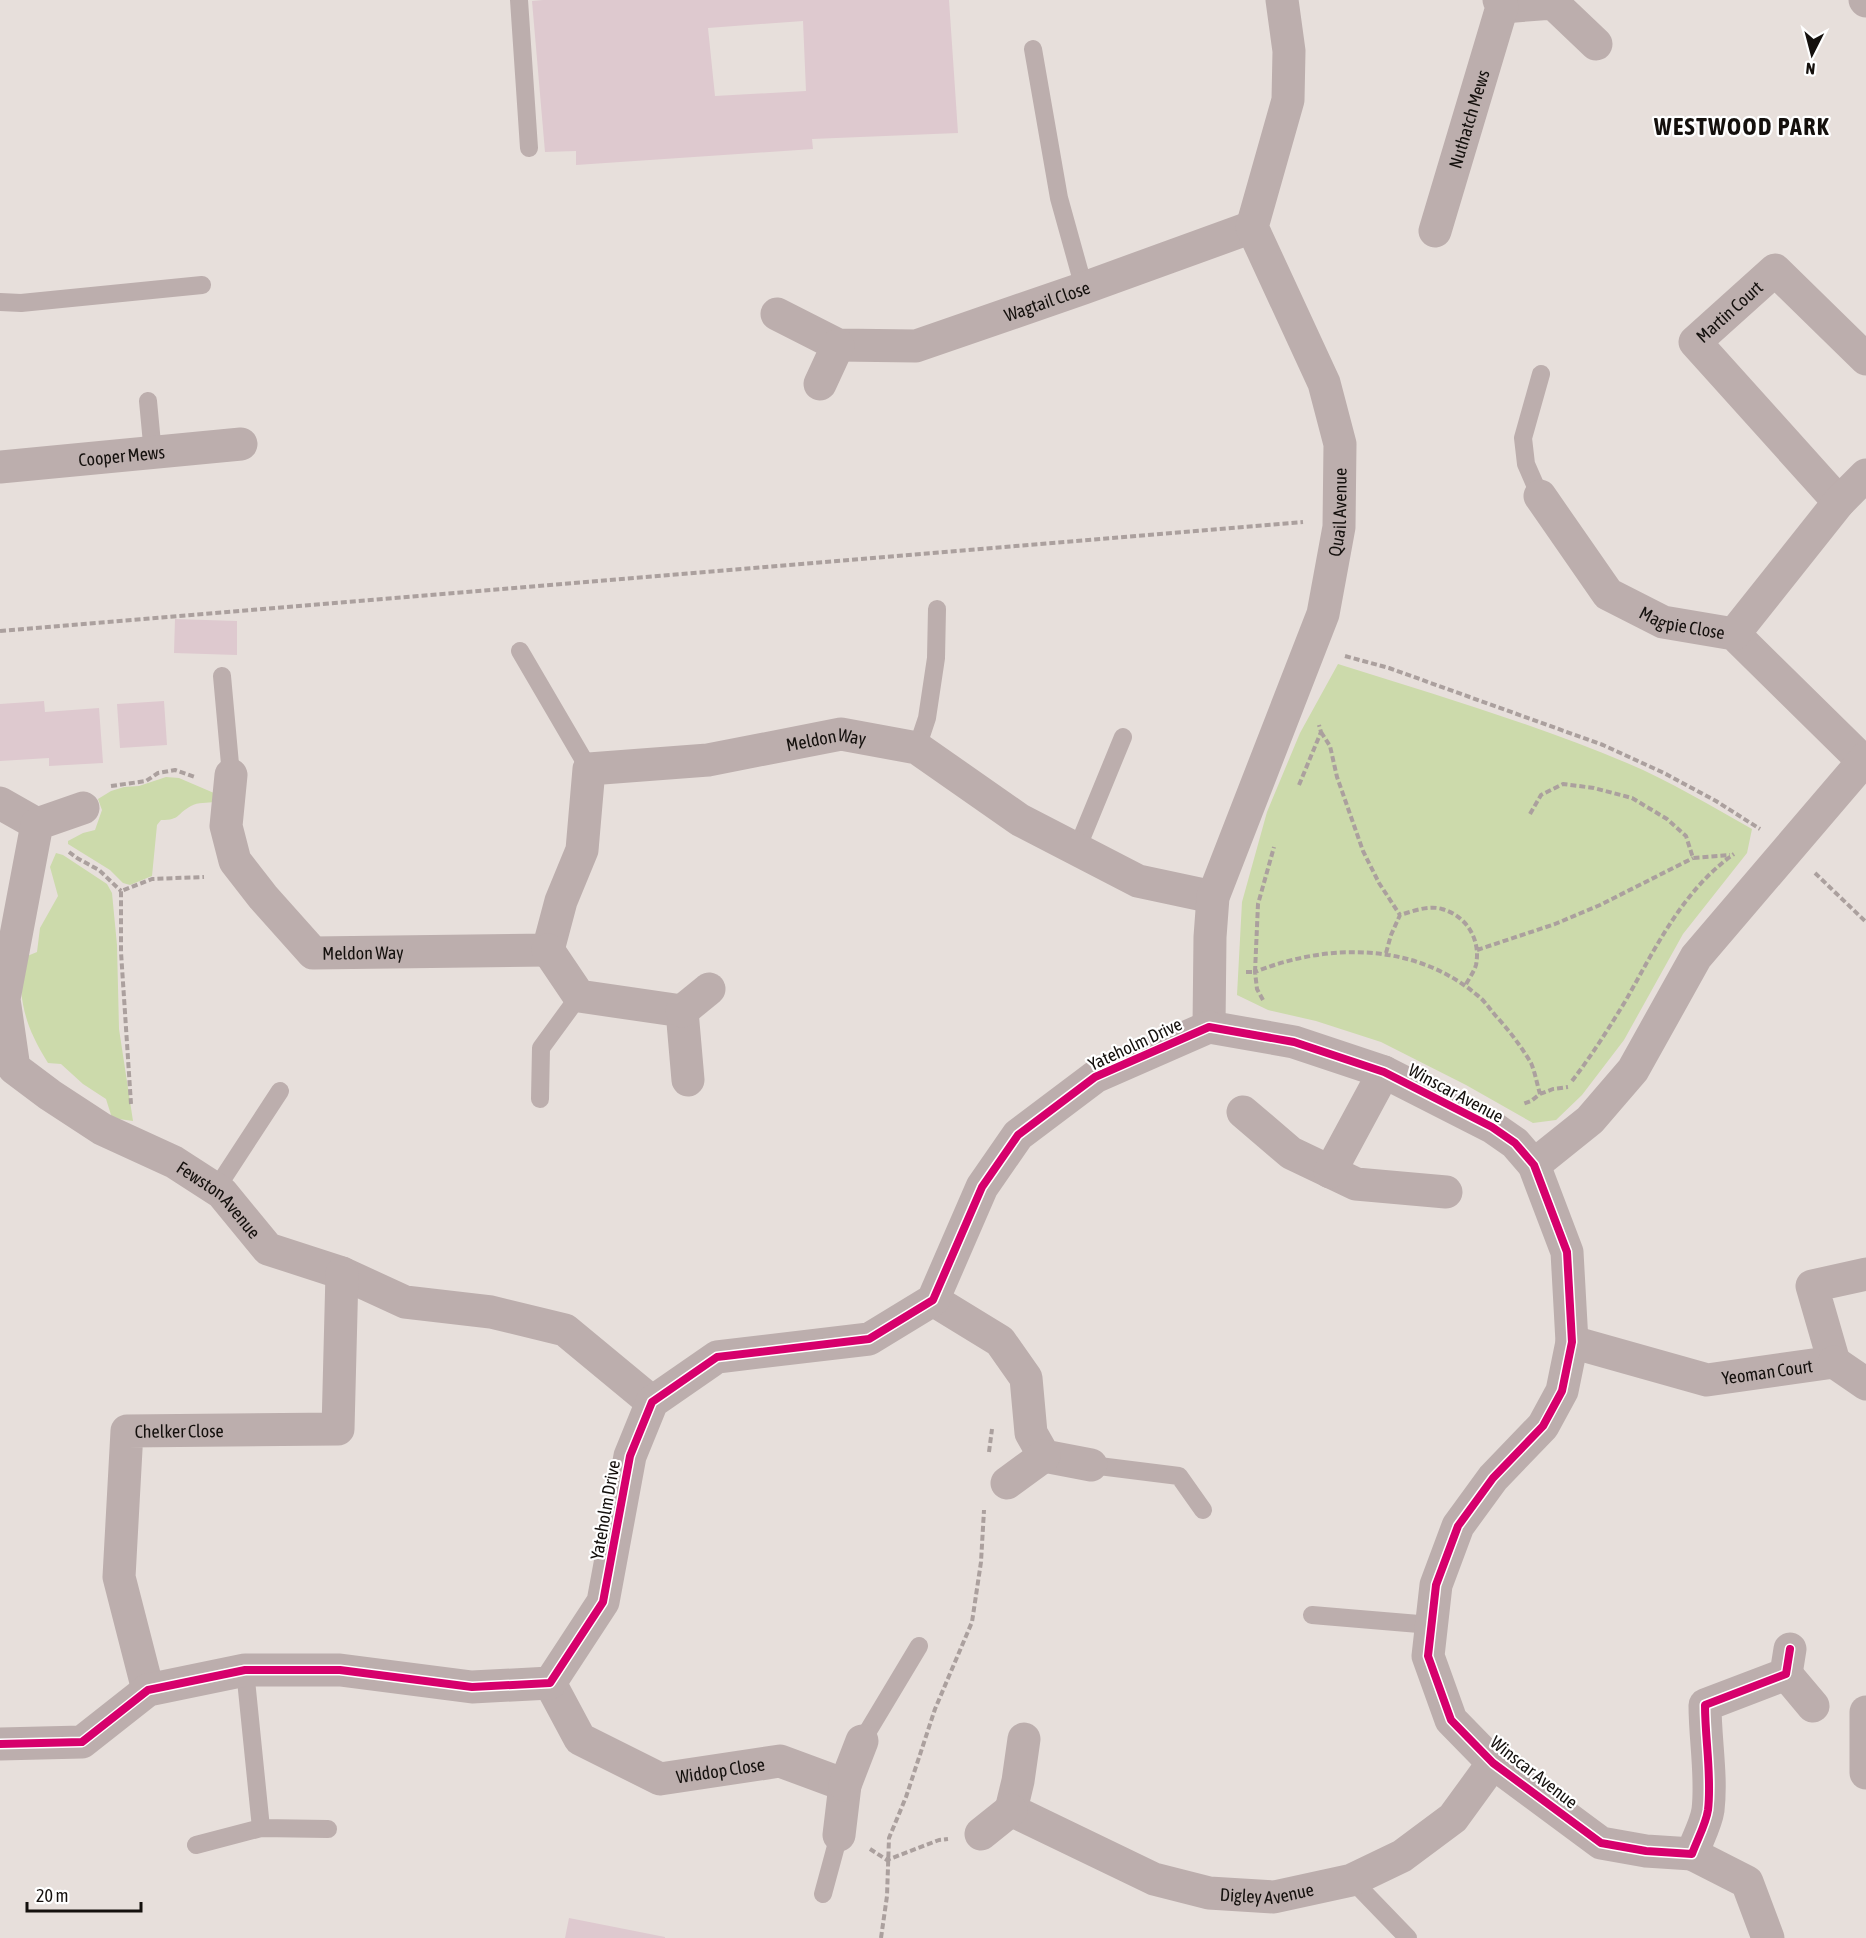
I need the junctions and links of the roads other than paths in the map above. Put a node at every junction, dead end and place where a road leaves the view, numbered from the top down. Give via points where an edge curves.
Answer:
1 (519, 0) edge
2 (1282, 0) edge
3 (1501, 4) edge
4 (1596, 44) dead end
5 (1033, 49) dead end
6 (529, 148) dead end
7 (1252, 227) junction
8 (1435, 231) dead end
9 (202, 285) dead end
10 (1084, 288) junction
11 (0, 302) edge
12 (777, 314) dead end
13 (838, 345) junction
14 (1866, 359) edge
15 (1541, 374) dead end
16 (820, 384) dead end
17 (148, 401) dead end
18 (241, 444) dead end
19 (153, 454) junction
20 (0, 467) edge
21 (1866, 475) edge
22 (1540, 496) joint
23 (1839, 501) junction
24 (937, 609) dead end
25 (1734, 634) junction
26 (520, 651) dead end
27 (222, 676) dead end
28 (1123, 737) dead end
29 (917, 748) junction
30 (1865, 760) edge
31 (590, 769) junction
32 (231, 783) joint
33 (0, 803) edge
34 (83, 808) road end
35 (37, 824) junction
36 (1077, 849) junction
37 (1214, 897) junction
38 (548, 950) junction
39 (709, 989) dead end
40 (579, 996) junction
41 (681, 1011) junction
42 (1209, 1027) junction
43 (7, 1072) edge
44 (1384, 1072) junction
45 (688, 1080) dead end
46 (280, 1091) dead end
47 (540, 1099) dead end
48 (1243, 1112) dead end
49 (1534, 1165) junction
50 (1330, 1172) junction
51 (216, 1189) junction
52 (1446, 1192) dead end
53 (342, 1273) junction
54 (1866, 1274) edge
55 (933, 1300) junction
56 (1572, 1342) junction
57 (1834, 1362) junction
58 (1866, 1384) edge
59 (652, 1401) junction
60 (1044, 1456) junction
61 (1091, 1465) joint
62 (1007, 1483) dead end
63 (1203, 1510) dead end
64 (1311, 1615) dead end
65 (1431, 1625) junction
66 (919, 1646) dead end
67 (245, 1670) junction
68 (550, 1683) junction
69 (148, 1690) junction
70 (1813, 1706) dead end
71 (1866, 1712) edge
72 (1024, 1739) dead end
73 (862, 1741) joint
74 (0, 1744) edge
75 (1493, 1763) junction
76 (1866, 1773) edge
77 (844, 1785) junction
78 (1011, 1810) junction
79 (261, 1828) junction
80 (328, 1829) dead end
81 (981, 1834) road end
82 (839, 1835) joint
83 (196, 1845) dead end
84 (1692, 1854) junction
85 (1352, 1880) junction
86 (823, 1894) dead end
87 (1408, 1938) edge
88 (1768, 1938) edge

1 - 6 lane
2 - 7 street via 1289,51 1288,100
3 - 4 street, Nuthatch Mews via 1553,3
3 - 8 street, Nuthatch Mews
5 - 10 lane via 1059,198
7 - 10 street, Wagtail Close
7 - 37 street, Quail Avenue via 1324,383 1340,444 1339,519 1323,614
9 - 11 lane
10 - 13 street, Wagtail Close via 916,346
12 - 13 street, Wagtail Close
13 - 16 street
14 - 23 street, Martin Court via 1775,270 1695,342
15 - 22 lane via 1523,438 1526,464
17 - 19 lane
18 - 19 street, Cooper Mews
19 - 20 street, Cooper Mews
21 - 23 street
22 - 25 street, Magpie Close via 1608,594 1663,622
23 - 25 street
24 - 29 lane via 936,657 927,718
25 - 30 street, Magpie Close
26 - 31 lane
27 - 32 lane
28 - 36 lane
29 - 31 street, Meldon Way via 840,734 708,760
29 - 36 street, Meldon Way via 1020,820
30 - 49 street via 1696,957 1633,1070 1590,1120
31 - 38 street via 582,850 561,901
32 - 38 street, Meldon Way via 226,826 235,861 313,953
33 - 35 street
34 - 35 street
35 - 43 street, Fewston Avenue via 4,999
36 - 37 street, Meldon Way via 1138,881
37 - 42 street, Quail Avenue
38 - 40 street
39 - 41 street
40 - 41 street
40 - 47 lane via 541,1048
41 - 45 street
42 - 44 street, Winscar Avenue via 1294,1042
42 - 55 street, Yateholm Drive via 1095,1077 1018,1135 982,1187
43 - 51 street, Fewston Avenue via 102,1129 174,1162
44 - 49 street, Winscar Avenue via 1492,1127 1515,1143
44 - 50 street
46 - 51 lane
48 - 50 street via 1291,1153
49 - 56 street, Winscar Avenue via 1567,1252
50 - 52 street via 1356,1184
51 - 53 street, Fewston Avenue via 268,1249
53 - 59 street, Fewston Avenue via 405,1302 491,1312 565,1330
53 - 69 street, Chelker Close via 338,1429 127,1431 119,1577
54 - 57 street, Yeoman Court via 1812,1286
55 - 59 street via 869,1339 717,1357
55 - 60 street via 1000,1341 1026,1378 1031,1433
56 - 57 street, Yeoman Court via 1707,1380
56 - 65 street, Winscar Avenue via 1562,1391 1543,1426 1493,1478 1458,1526 1436,1585
57 - 58 street
59 - 68 street, Yateholm Drive via 630,1456 603,1602
60 - 61 street
60 - 62 street
61 - 63 lane via 1179,1476
64 - 65 lane
65 - 75 street, Winscar Avenue via 1428,1656 1451,1720
66 - 73 lane
67 - 68 street via 340,1670 472,1687
67 - 69 street
67 - 79 lane
68 - 77 street, Widdop Close via 579,1739 660,1779 780,1761
69 - 74 street via 82,1742
70 - 84 street via 1788,1662 1705,1706 1708,1812
71 - 76 street
72 - 78 street
73 - 77 street
75 - 84 street, Winscar Avenue via 1601,1844
75 - 85 street, Digley Avenue via 1453,1818 1402,1856
77 - 82 street
78 - 81 street
78 - 85 street, Digley Avenue via 1154,1880 1209,1893 1274,1896
79 - 80 lane
79 - 83 lane
82 - 86 lane
84 - 88 street via 1747,1882
85 - 87 lane

